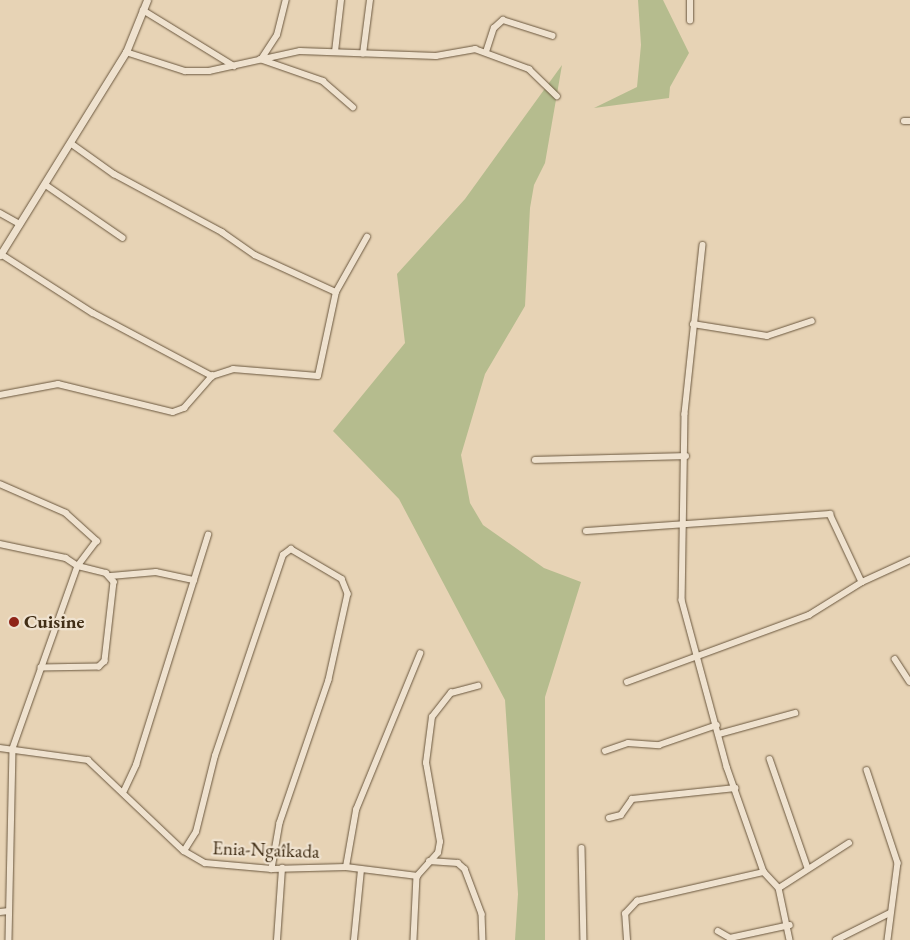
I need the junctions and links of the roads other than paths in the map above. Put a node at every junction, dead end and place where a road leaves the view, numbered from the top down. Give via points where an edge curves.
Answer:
1 (147, 0) edge
2 (286, 0) edge
3 (341, 0) edge
4 (370, 0) edge
5 (690, 0) edge
6 (143, 10) junction
7 (690, 21) dead end
8 (552, 36) dead end
9 (126, 52) junction
10 (335, 52) junction
11 (486, 52) junction
12 (363, 54) junction
13 (260, 58) junction
14 (234, 66) junction
15 (558, 96) dead end
16 (353, 107) dead end
17 (72, 144) junction
18 (46, 185) junction
19 (0, 213) edge
20 (20, 224) junction
21 (367, 237) dead end
22 (122, 238) dead end
23 (703, 245) dead end
24 (1, 255) edge
25 (336, 292) junction
26 (812, 321) dead end
27 (693, 324) junction
28 (212, 376) junction
29 (0, 395) edge
30 (686, 456) junction
31 (535, 460) dead end
32 (0, 484) edge
33 (684, 524) junction
34 (586, 531) dead end
35 (208, 535) dead end
36 (0, 544) edge
37 (910, 560) edge
38 (78, 566) junction
39 (111, 576) junction
40 (194, 580) junction
41 (862, 582) junction
42 (420, 654) dead end
43 (700, 658) junction
44 (895, 659) dead end
45 (41, 668) junction
46 (627, 682) dead end
47 (910, 682) edge
48 (478, 686) dead end
49 (795, 713) dead end
50 (717, 725) junction
51 (719, 734) junction
52 (0, 748) edge
53 (13, 749) junction
54 (605, 751) dead end
55 (770, 759) dead end
56 (867, 770) dead end
57 (735, 788) junction
58 (124, 791) junction
59 (609, 818) dead end
60 (849, 843) dead end
61 (582, 848) dead end
62 (184, 851) junction
63 (429, 862) junction
64 (346, 867) junction
65 (282, 868) junction
66 (808, 868) junction
67 (272, 869) junction
68 (361, 870) junction
69 (764, 872) junction
70 (417, 876) junction
71 (780, 888) junction
72 (10, 911) junction
73 (0, 912) edge
74 (890, 913) junction
75 (790, 925) junction
76 (718, 931) dead end
77 (9, 940) edge
78 (277, 940) edge
79 (354, 940) edge
80 (414, 940) edge
81 (483, 940) edge
82 (584, 940) edge
83 (627, 940) edge
84 (790, 940) edge
85 (836, 940) edge
86 (888, 940) edge

1 - 6 street
2 - 13 street via 276,35
3 - 10 street
4 - 12 street
5 - 7 street
6 - 9 street
6 - 14 street
8 - 11 street via 502,20 494,28
9 - 14 street via 185,71
9 - 17 street
10 - 12 street
10 - 13 street via 300,51
11 - 12 street
11 - 15 street via 529,69
13 - 14 street
13 - 16 street via 323,81
17 - 18 street
17 - 25 street via 114,174 222,232 255,255
18 - 20 street
18 - 22 street
19 - 20 street
20 - 24 street
21 - 25 street
23 - 27 street
24 - 28 street via 93,313
25 - 28 street via 318,376 233,369
26 - 27 street via 767,336
27 - 30 street
28 - 29 street via 184,408 173,412 58,384 27,386
30 - 31 street
30 - 33 street
32 - 38 street via 59,508 94,537 97,544
33 - 34 street
33 - 41 street via 830,514
33 - 43 street via 682,600
35 - 40 street
36 - 38 street via 66,558
37 - 41 street
38 - 39 street
38 - 45 street
39 - 40 street via 156,572
39 - 45 street via 115,587 106,661 99,667
40 - 58 street
41 - 43 street via 809,615
42 - 64 street via 356,810
43 - 46 street
43 - 50 street
44 - 47 street
45 - 53 street
48 - 63 street via 451,693 440,702 428,733 428,785 440,842 438,853
49 - 51 street
50 - 51 street
50 - 54 street via 659,745 628,743
51 - 57 street
52 - 53 street, Enia-Ngaîkada
53 - 58 street, Enia-Ngaîkada via 88,760
53 - 72 street
55 - 66 street
56 - 74 street via 898,863
57 - 59 street via 632,799 621,815
57 - 69 street
58 - 62 street, Enia-Ngaîkada
60 - 66 street
61 - 82 street
62 - 67 street, Enia-Ngaîkada via 204,863
62 - 67 street via 196,832 215,756 283,555 291,549 342,579 348,594 329,680 280,823
63 - 70 street
63 - 81 street via 458,863 465,869 482,914
64 - 65 street, Enia-Ngaîkada
64 - 68 street, Enia-Ngaîkada
65 - 67 street, Enia-Ngaîkada
65 - 78 street via 277,889
66 - 71 street
68 - 70 street, Enia-Ngaîkada
68 - 79 street
69 - 71 street
69 - 83 street via 637,901 625,914
70 - 80 street
71 - 75 street
72 - 73 street
72 - 77 street
74 - 85 street
74 - 86 street
75 - 76 street via 730,938
75 - 84 street

